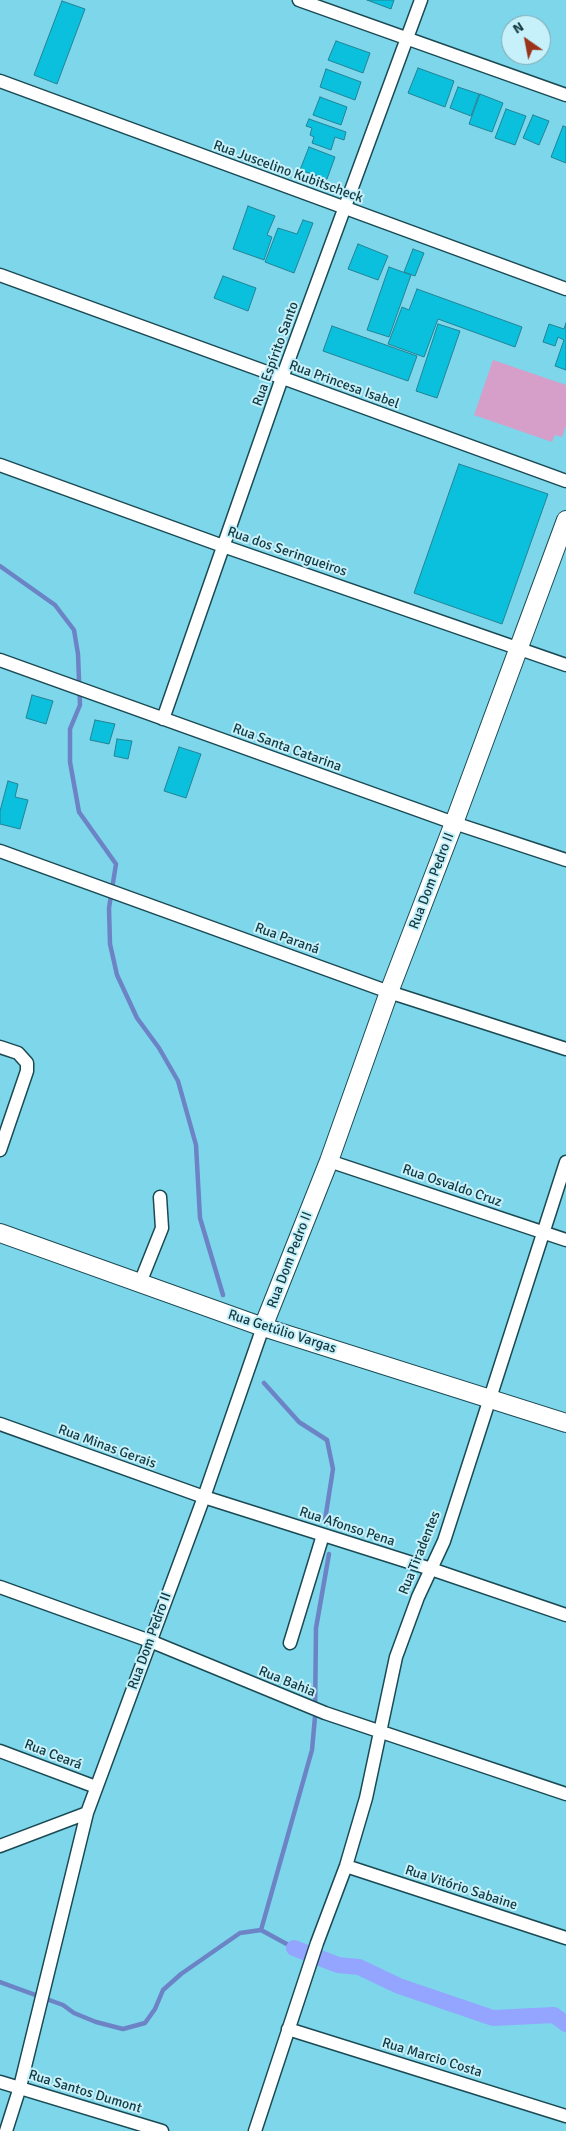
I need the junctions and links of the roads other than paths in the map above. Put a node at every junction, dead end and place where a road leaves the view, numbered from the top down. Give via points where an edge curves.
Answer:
1 (299, 0) edge
2 (421, 0) edge
3 (407, 38) junction
4 (0, 81) edge
5 (566, 95) edge
6 (346, 210) junction
7 (0, 275) edge
8 (566, 289) edge
9 (282, 378) junction
10 (0, 465) edge
11 (566, 481) edge
12 (566, 520) edge
13 (223, 546) junction
14 (520, 649) junction
15 (0, 660) edge
16 (566, 665) edge
17 (163, 719) junction
18 (454, 824) junction
19 (0, 851) edge
20 (566, 860) edge
21 (389, 992) junction
22 (0, 1047) edge
23 (566, 1049) edge
24 (0, 1150) edge
25 (329, 1160) junction
26 (566, 1162) edge
27 (160, 1197) dead end
28 (543, 1232) junction
29 (0, 1233) edge
30 (566, 1240) edge
31 (140, 1283) junction
32 (264, 1327) junction
33 (490, 1397) junction
34 (566, 1422) edge
35 (0, 1424) edge
36 (204, 1498) junction
37 (323, 1535) junction
38 (431, 1569) junction
39 (0, 1587) edge
40 (566, 1615) edge
41 (150, 1641) junction
42 (290, 1643) dead end
43 (380, 1731) junction
44 (0, 1751) edge
45 (96, 1787) junction
46 (566, 1794) edge
47 (87, 1813) junction
48 (0, 1846) edge
49 (346, 1866) junction
50 (566, 1938) edge
51 (288, 2029) junction
52 (0, 2082) edge
53 (20, 2087) junction
54 (566, 2116) edge
55 (6, 2131) edge
56 (162, 2131) edge
57 (255, 2131) edge

1 - 3 street
2 - 3 street, Rua Espírito Santo
3 - 5 street
3 - 6 street, Rua Espírito Santo
4 - 6 street, Rua Juscelino Kubitscheck
6 - 8 street, Rua Juscelino Kubitscheck
6 - 9 street, Rua Espírito Santo
7 - 9 street, Rua Princesa Isabel
9 - 11 street, Rua Princesa Isabel
9 - 13 street, Rua Espírito Santo
10 - 13 street, Rua dos Seringueiros
12 - 14 street, Rua Dom Pedro II
13 - 14 street, Rua dos Seringueiros
13 - 17 street, Rua Espírito Santo
14 - 16 street, Rua dos Seringueiros
14 - 18 street, Rua Dom Pedro II
15 - 17 street, Rua Santa Catarina
17 - 18 street, Rua Santa Catarina
18 - 20 street, Rua Santa Catarina
18 - 21 street, Rua Dom Pedro II
19 - 21 street, Rua Paraná
21 - 23 street, Rua Paraná
21 - 25 street, Rua Dom Pedro II
22 - 24 street via 25,1059 27,1071
25 - 28 street, Rua Osvaldo Cruz
25 - 32 street, Rua Dom Pedro II
26 - 28 street, Rua Tiradentes
27 - 31 street via 162,1228
28 - 30 street, Rua Osvaldo Cruz
28 - 33 street, Rua Tiradentes
29 - 31 street, Rua Getúlio Vargas
31 - 32 street, Rua Getúlio Vargas
32 - 33 street, Rua Getúlio Vargas
32 - 36 street, Rua Dom Pedro II
33 - 34 street, Rua Getúlio Vargas
33 - 38 street, Rua Tiradentes via 444,1541
35 - 36 street, Rua Minas Gerais
36 - 37 street, Rua Afonso Pena
36 - 41 street, Rua Dom Pedro II
37 - 38 street, Rua Afonso Pena
37 - 42 street
38 - 40 street, Rua Afonso Pena
38 - 43 street, Rua Tiradentes via 396,1657
39 - 41 street, Rua Bahia
41 - 43 street, Rua Bahia via 308,1707
41 - 45 street, Rua Dom Pedro II
43 - 46 street, Rua Bahia
43 - 49 street, Rua Tiradentes via 366,1798
44 - 45 street, Rua Ceará
45 - 47 street, Rua Dom Pedro II
47 - 48 street
47 - 53 street, Rua Dom Pedro II
49 - 50 street, Rua Vitório Sabaine
49 - 51 street, Rua Tiradentes
51 - 54 street, Rua Marcio Costa
51 - 57 street, Rua Tiradentes
52 - 53 street, Rua Santos Dumont
53 - 55 street, Rua Dom Pedro II
53 - 56 street, Rua Santos Dumont

